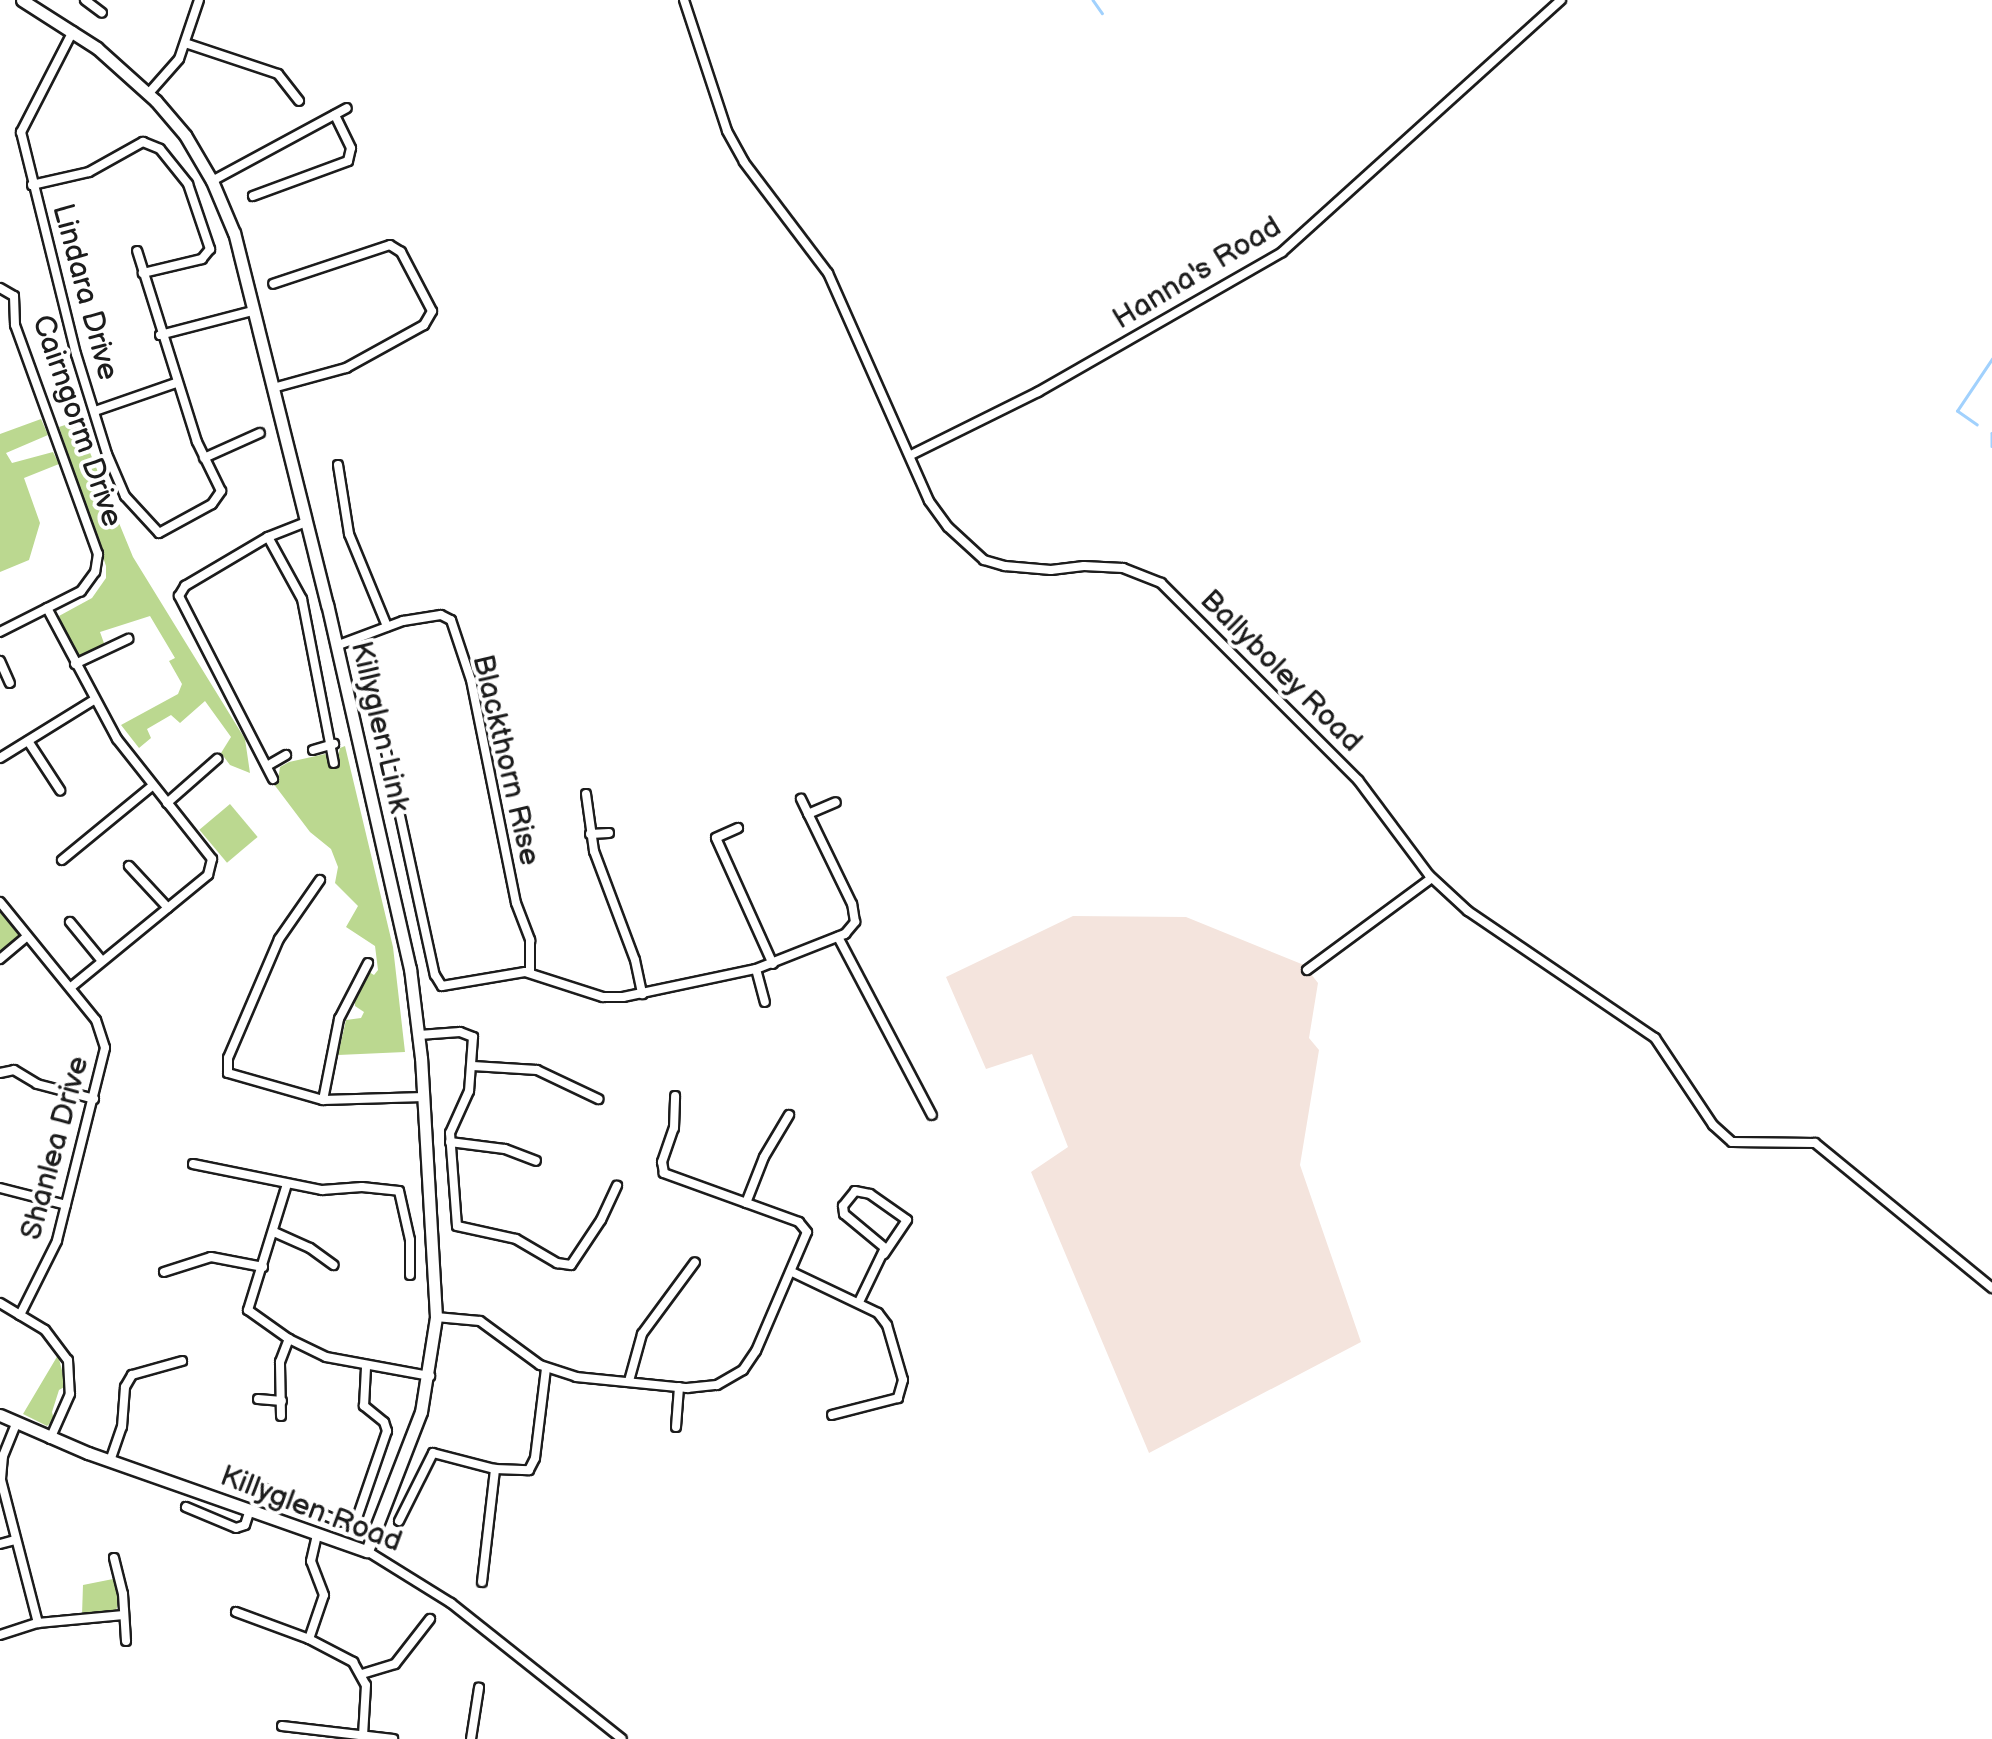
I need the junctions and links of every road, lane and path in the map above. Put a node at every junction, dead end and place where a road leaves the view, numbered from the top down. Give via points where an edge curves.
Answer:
1 (22, 0) edge
2 (85, 0) edge
3 (199, 0) edge
4 (684, 0) edge
5 (1562, 0) edge
6 (102, 12) dead end
7 (73, 32) junction
8 (186, 42) junction
9 (149, 93) junction
10 (299, 101) dead end
11 (347, 108) dead end
12 (336, 114) junction
13 (212, 180) junction
14 (257, 180) dead end
15 (32, 185) junction
16 (137, 251) dead end
17 (143, 273) junction
18 (273, 284) dead end
19 (0, 288) edge
20 (253, 311) junction
21 (160, 335) junction
22 (176, 383) junction
23 (273, 388) junction
24 (94, 411) junction
25 (260, 433) dead end
26 (911, 455) junction
27 (204, 458) junction
28 (338, 465) dead end
29 (306, 522) junction
30 (268, 537) junction
31 (48, 608) junction
32 (387, 626) junction
33 (0, 632) edge
34 (128, 639) dead end
35 (336, 646) junction
36 (0, 661) edge
37 (75, 664) junction
38 (370, 678) dead end
39 (10, 682) dead end
40 (94, 700) junction
41 (28, 742) junction
42 (334, 744) junction
43 (312, 750) dead end
44 (286, 755) dead end
45 (0, 758) edge
46 (217, 759) dead end
47 (334, 763) dead end
48 (267, 766) junction
49 (274, 779) dead end
50 (152, 786) junction
51 (60, 790) dead end
52 (586, 794) dead end
53 (801, 800) dead end
54 (836, 802) dead end
55 (167, 803) junction
56 (808, 814) junction
57 (738, 828) dead end
58 (609, 833) dead end
59 (590, 834) junction
60 (62, 860) dead end
61 (129, 866) dead end
62 (1432, 878) junction
63 (320, 880) dead end
64 (0, 902) edge
65 (168, 908) junction
66 (70, 922) dead end
67 (28, 936) junction
68 (838, 936) junction
69 (0, 959) edge
70 (102, 961) junction
71 (368, 964) dead end
72 (774, 964) junction
73 (756, 969) junction
74 (1307, 970) dead end
75 (530, 973) junction
76 (71, 987) junction
77 (642, 994) junction
78 (765, 1002) dead end
79 (420, 1036) junction
80 (474, 1066) junction
81 (0, 1073) edge
82 (675, 1096) dead end
83 (424, 1097) junction
84 (94, 1099) junction
85 (598, 1099) dead end
86 (323, 1100) junction
87 (789, 1115) dead end
88 (932, 1115) dead end
89 (450, 1142) junction
90 (536, 1161) dead end
91 (193, 1164) dead end
92 (287, 1184) junction
93 (617, 1184) dead end
94 (0, 1188) edge
95 (746, 1203) junction
96 (66, 1205) junction
97 (274, 1232) junction
98 (884, 1254) junction
99 (695, 1262) dead end
100 (333, 1265) dead end
101 (263, 1267) junction
102 (164, 1272) dead end
103 (792, 1272) junction
104 (410, 1274) dead end
105 (1992, 1288) edge
106 (860, 1302) junction
107 (0, 1303) edge
108 (20, 1315) junction
109 (436, 1317) junction
110 (289, 1339) junction
111 (182, 1361) dead end
112 (366, 1366) junction
113 (546, 1368) junction
114 (430, 1376) junction
115 (629, 1381) junction
116 (679, 1387) junction
117 (258, 1399) dead end
118 (282, 1401) junction
119 (832, 1414) dead end
120 (0, 1415) edge
121 (281, 1416) dead end
122 (16, 1424) junction
123 (676, 1428) dead end
124 (50, 1439) junction
125 (110, 1461) junction
126 (495, 1468) junction
127 (258, 1486) dead end
128 (186, 1507) dead end
129 (250, 1510) junction
130 (399, 1521) dead end
131 (317, 1534) junction
132 (16, 1540) junction
133 (0, 1544) edge
134 (367, 1551) junction
135 (114, 1558) dead end
136 (482, 1582) dead end
137 (236, 1612) dead end
138 (124, 1615) junction
139 (430, 1619) dead end
140 (38, 1624) junction
141 (0, 1635) edge
142 (308, 1638) junction
143 (126, 1641) dead end
144 (362, 1674) junction
145 (479, 1688) dead end
146 (282, 1726) dead end
147 (364, 1735) junction
148 (393, 1739) edge
149 (471, 1739) edge
150 (622, 1739) edge

1 - 7 street, Killyglen Link
2 - 6 street
3 - 8 street
4 - 26 street, Ballyboley Road via 727,131 828,273
5 - 26 street, Hanna's Road via 1282,252 1038,392
7 - 9 street, Killyglen Link
7 - 15 street, Lindara Drive via 21,124
8 - 9 street
8 - 10 street via 278,74
9 - 13 street, Killyglen Link
11 - 12 street
12 - 13 street
12 - 14 street via 351,148 348,162 257,195
13 - 20 street, Killyglen Link
15 - 17 street, Lindara Drive via 89,172 142,142 160,149 192,192 210,250 203,258
15 - 24 street, Lindara Drive
16 - 17 street, Lindara Drive
17 - 21 street, Lindara Drive
18 - 23 street via 389,245 400,251 432,313 424,326 346,368
19 - 31 street, Cairngorm Drive via 10,292 15,325 98,548 86,585
20 - 21 street, Lindara Drive
20 - 23 street, Killyglen Link
21 - 22 street, Lindara Drive
22 - 24 street, Lindara Drive
22 - 27 street, Lindara Drive
23 - 29 street, Killyglen Link
24 - 27 street, Lindara Drive via 121,491 156,533 219,498 220,486
25 - 27 street
26 - 62 street, Ballyboley Road via 939,515 984,560 1051,570 1124,568 1160,583 1358,780
28 - 32 street via 349,534
29 - 30 street
29 - 35 street, Killyglen Link
30 - 42 street via 300,594
30 - 48 street via 185,586 179,598
31 - 33 street, Cairngorm Drive
31 - 37 street
32 - 35 street, Blackthorn Rise
32 - 75 street, Blackthorn Rise via 441,615 454,625 530,940
34 - 37 street
35 - 79 street, Killyglen Link
36 - 39 street
37 - 40 street
38 - 75 street via 438,983 448,988
40 - 41 street
40 - 50 street
41 - 45 street
41 - 51 street
42 - 43 street
42 - 47 street
44 - 48 street
46 - 55 street
48 - 49 street
50 - 55 street
50 - 60 street
52 - 59 street
53 - 56 street
54 - 56 street
55 - 65 street via 211,855 212,866
56 - 68 street via 852,904 855,922
57 - 72 street via 716,838
58 - 59 street
59 - 77 street
61 - 65 street
62 - 74 street
62 - 105 street, Ballyboley Road via 1468,911 1655,1038 1713,1125 1732,1142 1815,1143
63 - 86 street via 279,939 226,1066 234,1077
64 - 67 street, Shanlea Drive
65 - 70 street
66 - 70 street
67 - 69 street
67 - 76 street, Shanlea Drive
68 - 72 street
68 - 88 street
70 - 76 street
71 - 86 street via 339,1020
72 - 73 street
73 - 77 street
73 - 78 street
75 - 77 street via 603,997
76 - 84 street, Shanlea Drive via 104,1038
79 - 80 street via 470,1033
79 - 83 street, Killyglen Link
80 - 85 street via 532,1069
80 - 89 street
81 - 84 street via 14,1070 37,1084
82 - 95 street via 664,1173
83 - 86 street
83 - 109 street, Killyglen Link
84 - 96 street, Shanlea Drive
87 - 95 street
89 - 90 street via 506,1149
89 - 93 street via 457,1226 516,1239 561,1264 577,1259
91 - 92 street
92 - 97 street
92 - 104 street via 400,1192
94 - 96 street
95 - 103 street via 806,1227
96 - 108 street, Shanlea Drive via 51,1255
97 - 100 street
97 - 101 street
98 - 98 street via 883,1242 844,1214 855,1191 906,1220
98 - 106 street
99 - 115 street via 642,1334
101 - 102 street via 211,1257
101 - 110 street via 248,1310
103 - 106 street
103 - 116 street via 743,1370 717,1385
106 - 119 street via 887,1325 904,1388 898,1398
107 - 108 street
108 - 124 street via 58,1342 70,1367 70,1394
109 - 113 street via 480,1321
109 - 114 street, Killyglen Link
110 - 112 street
110 - 118 street via 280,1362
111 - 125 street via 132,1375
112 - 114 street
112 - 127 street via 364,1406 387,1431 357,1518 338,1520
113 - 115 street
113 - 126 street via 533,1465 524,1472
114 - 134 street, Killyglen Link
115 - 116 street
116 - 123 street
117 - 118 street
118 - 121 street
120 - 122 street, Killyglen Road
122 - 124 street, Killyglen Road
122 - 132 street via 0,1475
124 - 125 street, Killyglen Road
125 - 129 street, Killyglen Road
126 - 130 street via 433,1452
126 - 136 street
128 - 129 street via 236,1528 245,1525
129 - 131 street, Killyglen Road
131 - 134 street, Killyglen Road
131 - 142 street via 310,1561 324,1595
132 - 133 street
132 - 140 street
134 - 150 street, Killyglen Road via 452,1603
135 - 138 street
137 - 142 street
138 - 140 street
138 - 143 street
139 - 144 street via 395,1664
140 - 141 street
142 - 144 street via 346,1657
144 - 147 street
145 - 149 street
146 - 147 street
147 - 148 street

